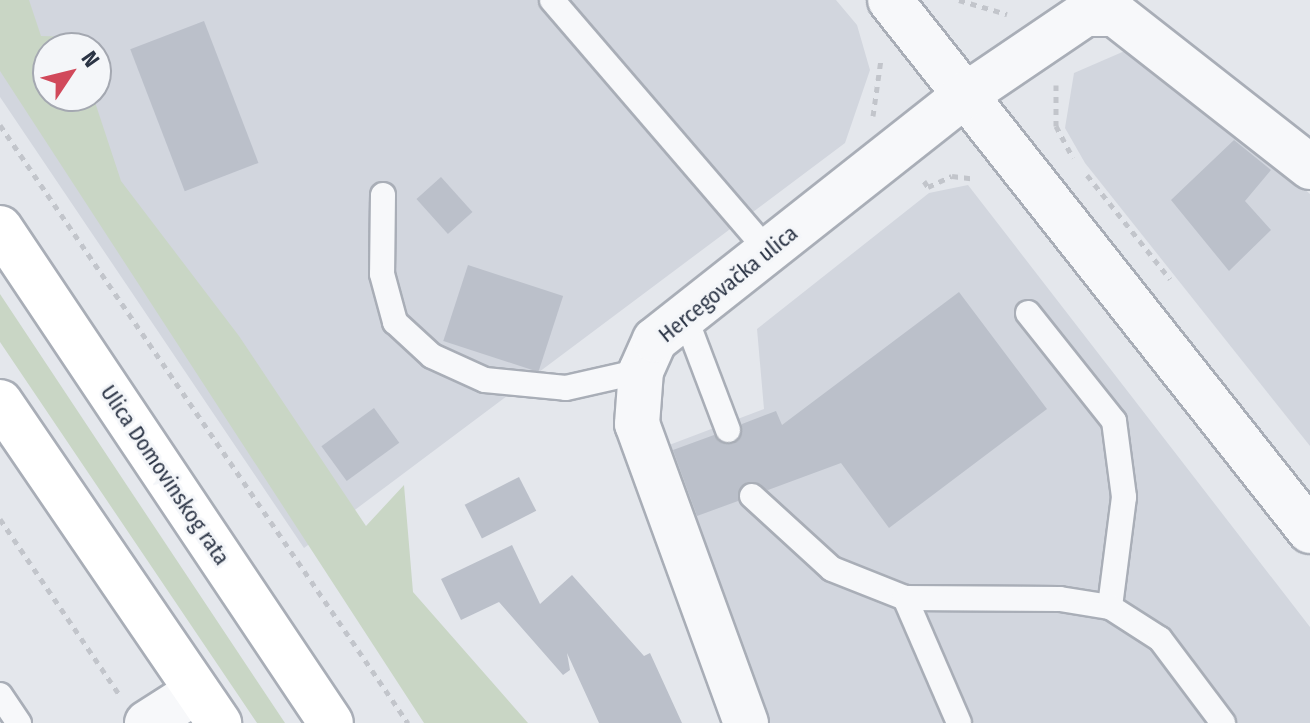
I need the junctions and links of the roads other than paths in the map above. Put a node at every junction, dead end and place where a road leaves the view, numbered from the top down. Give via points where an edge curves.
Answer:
1 (552, 0) edge
2 (890, 0) edge
3 (967, 94) junction
4 (1310, 167) edge
5 (383, 195) dead end
6 (0, 228) edge
7 (768, 251) junction
8 (1028, 313) dead end
9 (684, 314) junction
10 (641, 371) junction
11 (0, 402) edge
12 (728, 430) dead end
13 (752, 496) dead end
14 (1310, 531) edge
15 (905, 598) junction
16 (1110, 607) junction
17 (0, 695) edge
18 (208, 707) edge
19 (134, 710) edge
20 (19, 723) edge
21 (331, 723) edge
22 (746, 723) edge
23 (959, 723) edge
24 (1223, 723) edge

1 - 7 lane
2 - 3 street
3 - 4 street, Hercegovačka ulica via 1085,14 1115,14
3 - 7 street, Hercegovačka ulica
3 - 14 street
5 - 10 lane via 382,274 395,322 432,356 485,380 566,388
6 - 21 main road, Ulica Domovinskog rata
7 - 9 street, Hercegovačka ulica
8 - 16 lane via 1114,421 1124,497
9 - 10 street, Hercegovačka ulica via 655,340
9 - 12 lane
10 - 22 street, Hercegovačka ulica via 637,424
11 - 18 main road
13 - 15 lane via 832,569
15 - 16 lane via 1060,599
15 - 23 lane
16 - 24 lane via 1160,639
17 - 20 lane
18 - 19 street

